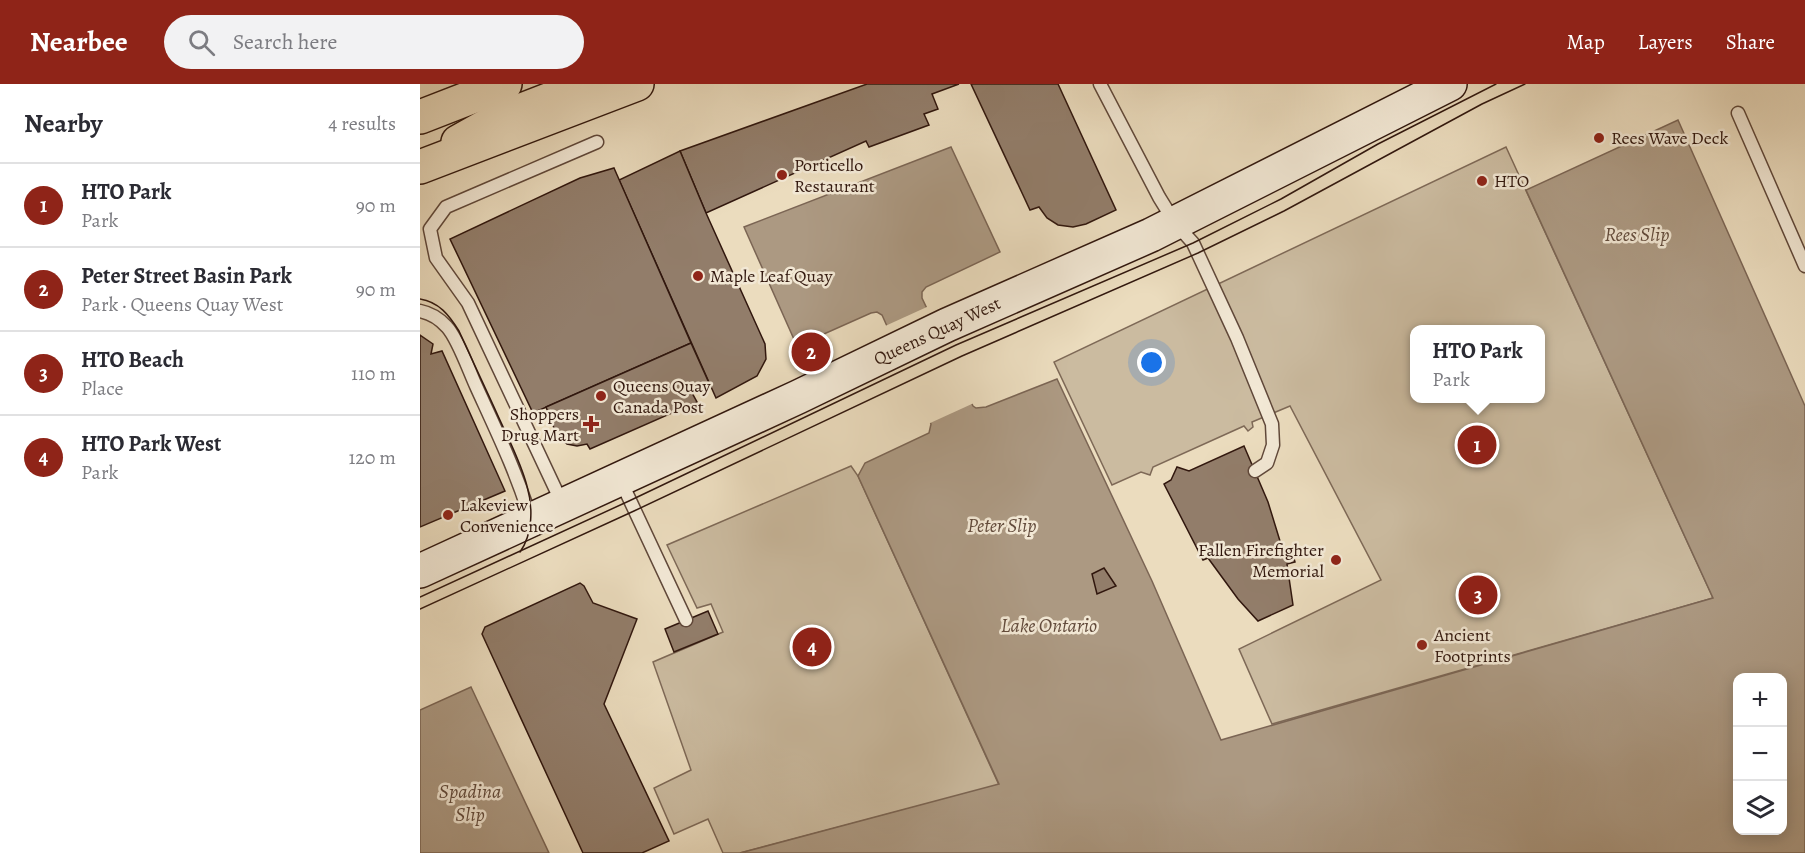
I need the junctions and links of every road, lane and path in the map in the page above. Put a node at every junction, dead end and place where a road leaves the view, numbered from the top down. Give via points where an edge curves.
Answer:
1 (505, 84) edge
2 (589, 84) edge
3 (637, 84) edge
4 (1100, 84) edge
5 (1450, 84) edge
6 (1738, 113) dead end
7 (420, 117) edge
8 (597, 142) dead end
9 (420, 166) edge
10 (1175, 223) junction
11 (1805, 266) edge
12 (420, 311) edge
13 (1255, 471) dead end
14 (620, 478) junction
15 (563, 505) junction
16 (531, 521) junction
17 (420, 571) edge
18 (686, 620) dead end

1 - 7 highway
2 - 9 highway via 499,119
3 - 9 highway
4 - 10 lane
5 - 10 main road, Queens Quay West
6 - 11 lane
8 - 15 lane via 446,207 430,229 436,258 468,303
10 - 13 lane via 1193,243 1206,268 1272,424 1273,445 1268,463
10 - 14 main road, Queens Quay West
12 - 16 lane via 448,328 513,468
14 - 15 main road, Queens Quay West
14 - 18 lane
15 - 16 main road, Queens Quay West
16 - 17 main road, Queens Quay West

